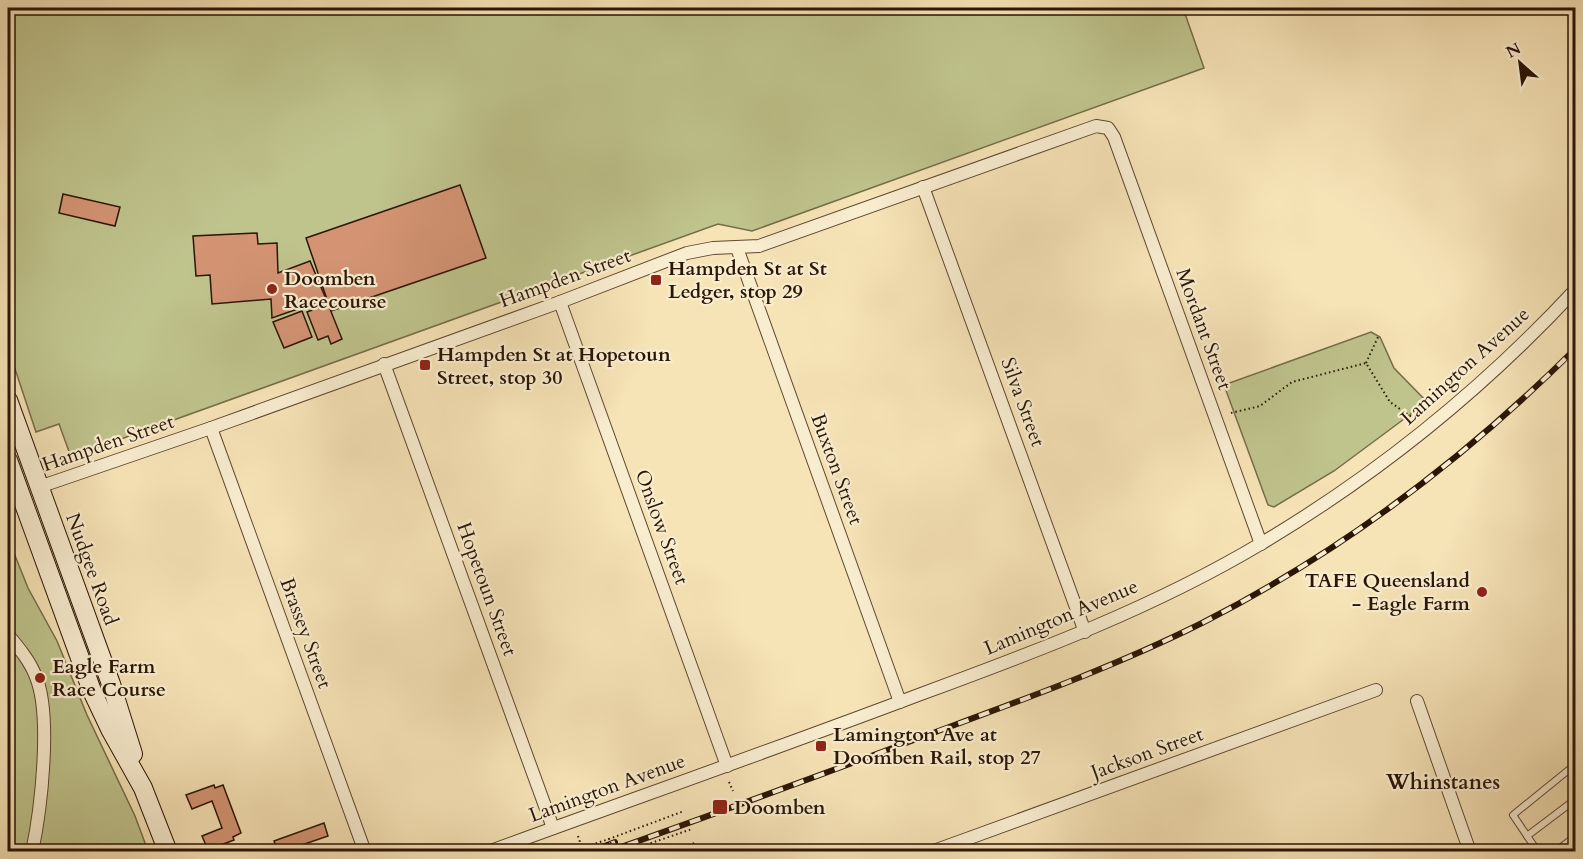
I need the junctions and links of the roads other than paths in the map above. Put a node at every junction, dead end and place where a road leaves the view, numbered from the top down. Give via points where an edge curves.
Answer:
1 (1108, 128) joint
2 (923, 187) junction
3 (737, 248) junction
4 (1575, 289) edge
5 (560, 302) junction
6 (384, 364) junction
7 (8, 400) edge
8 (211, 428) junction
9 (8, 460) edge
10 (39, 487) junction
11 (14, 495) edge
12 (1261, 544) junction
13 (1085, 632) junction
14 (8, 635) edge
15 (1376, 690) dead end
16 (1417, 701) dead end
17 (900, 702) junction
18 (1575, 764) edge
19 (727, 766) junction
20 (143, 788) junction
21 (1575, 799) edge
22 (553, 828) junction
23 (1527, 836) junction
24 (1575, 836) edge
25 (953, 848) edge
26 (32, 852) edge
27 (168, 852) edge
28 (365, 852) edge
29 (489, 852) edge
30 (931, 852) edge
31 (1470, 852) edge
32 (1538, 852) edge
33 (1555, 852) edge

1 - 2 street, Hampden Street via 1096,126
1 - 12 street, Mordant Street
2 - 3 street, Hampden Street via 759,246
2 - 13 street, Silva Street
3 - 5 street, Hampden Street via 687,253
3 - 17 street, Buxton Street
4 - 12 street, Lamington Avenue via 1494,371 1431,425 1357,481
5 - 6 street, Hampden Street
5 - 19 street, Onslow Street
6 - 8 street, Hampden Street
6 - 22 street, Hopetoun Street
7 - 10 main road, Nudgee Road
8 - 10 street, Hampden Street
8 - 28 street, Brassey Street
9 - 11 main road, Nudgee Road
10 - 11 main road
10 - 20 main road, Nudgee Road via 111,684
11 - 20 main road, Nudgee Road via 92,691
12 - 13 street, Lamington Avenue
13 - 17 street, Lamington Avenue
14 - 26 street via 36,676 44,703 39,808
15 - 25 street, Jackson Street
16 - 31 street
17 - 19 street, Lamington Avenue
18 - 23 lane via 1513,815
19 - 22 street, Lamington Avenue
20 - 27 main road, Nudgee Road
21 - 23 lane
22 - 29 street, Lamington Avenue
23 - 32 lane
24 - 33 lane
25 - 30 street, Jackson Street

